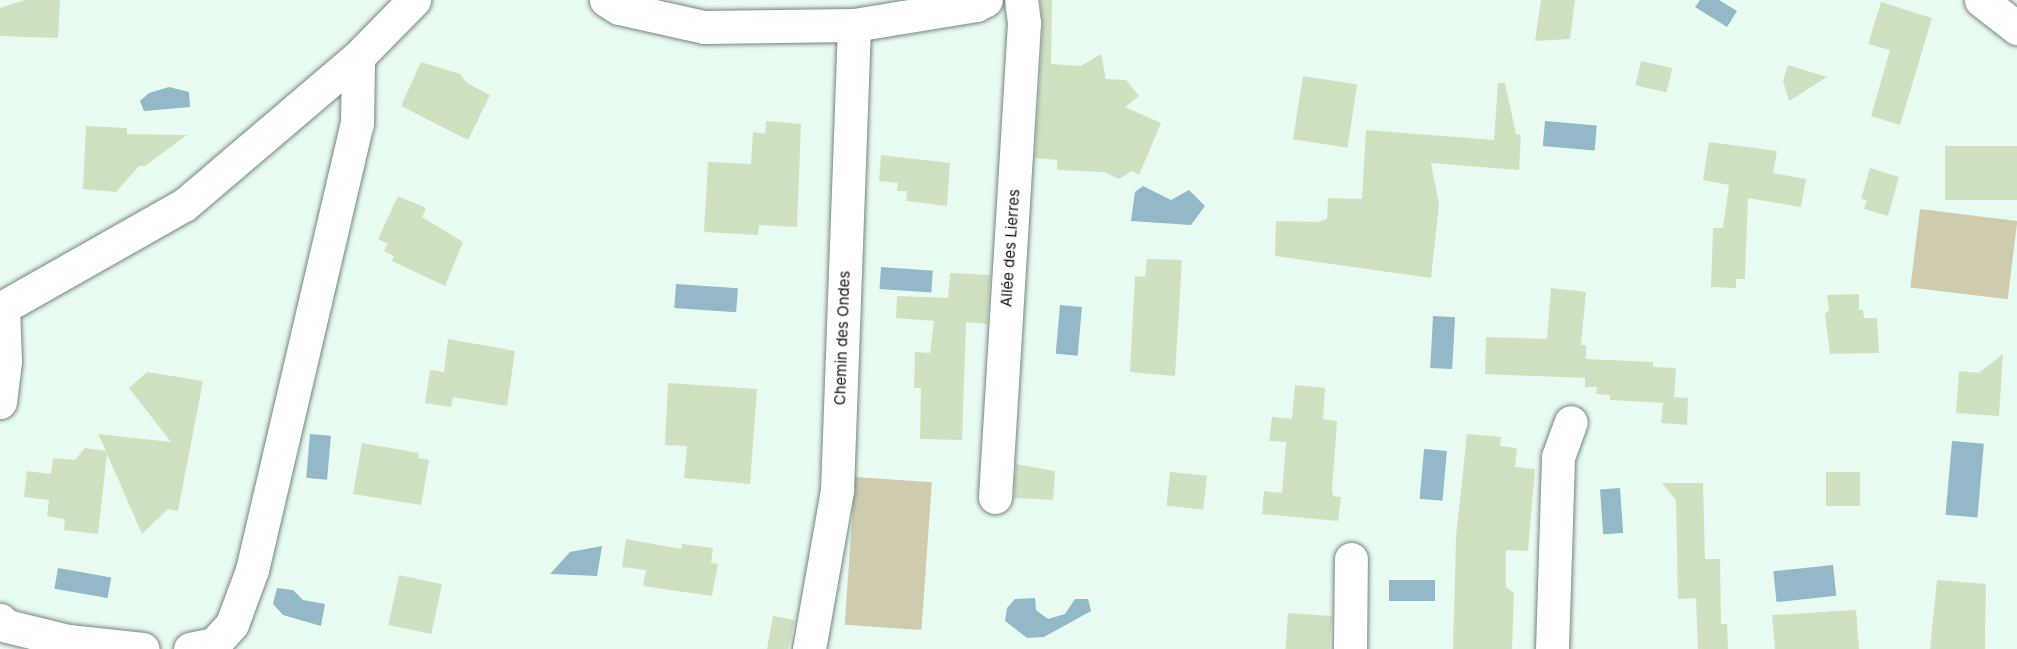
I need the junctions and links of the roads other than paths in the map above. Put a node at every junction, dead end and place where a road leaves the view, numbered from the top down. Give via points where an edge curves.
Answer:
1 (414, 0) edge
2 (606, 0) edge
3 (986, 0) edge
4 (1021, 0) edge
5 (1981, 0) edge
6 (854, 25) junction
7 (2017, 28) edge
8 (358, 57) junction
9 (2, 309) edge
10 (0, 402) edge
11 (1571, 422) dead end
12 (994, 497) dead end
13 (1351, 559) dead end
14 (0, 620) edge
15 (143, 649) edge
16 (189, 649) edge
17 (809, 649) edge
18 (1350, 649) edge
19 (1552, 649) edge

1 - 8 street
2 - 6 street via 619,8 704,27
3 - 6 street via 976,5
4 - 12 street, Allée des Lierres via 1023,35
5 - 7 street
6 - 17 street, Chemin des Ondes via 837,490
8 - 9 street via 184,206
8 - 16 street via 357,124 252,570 232,624 214,644
9 - 10 street via 5,361
11 - 19 street via 1558,457
13 - 18 street
14 - 15 street via 6,626 68,640

